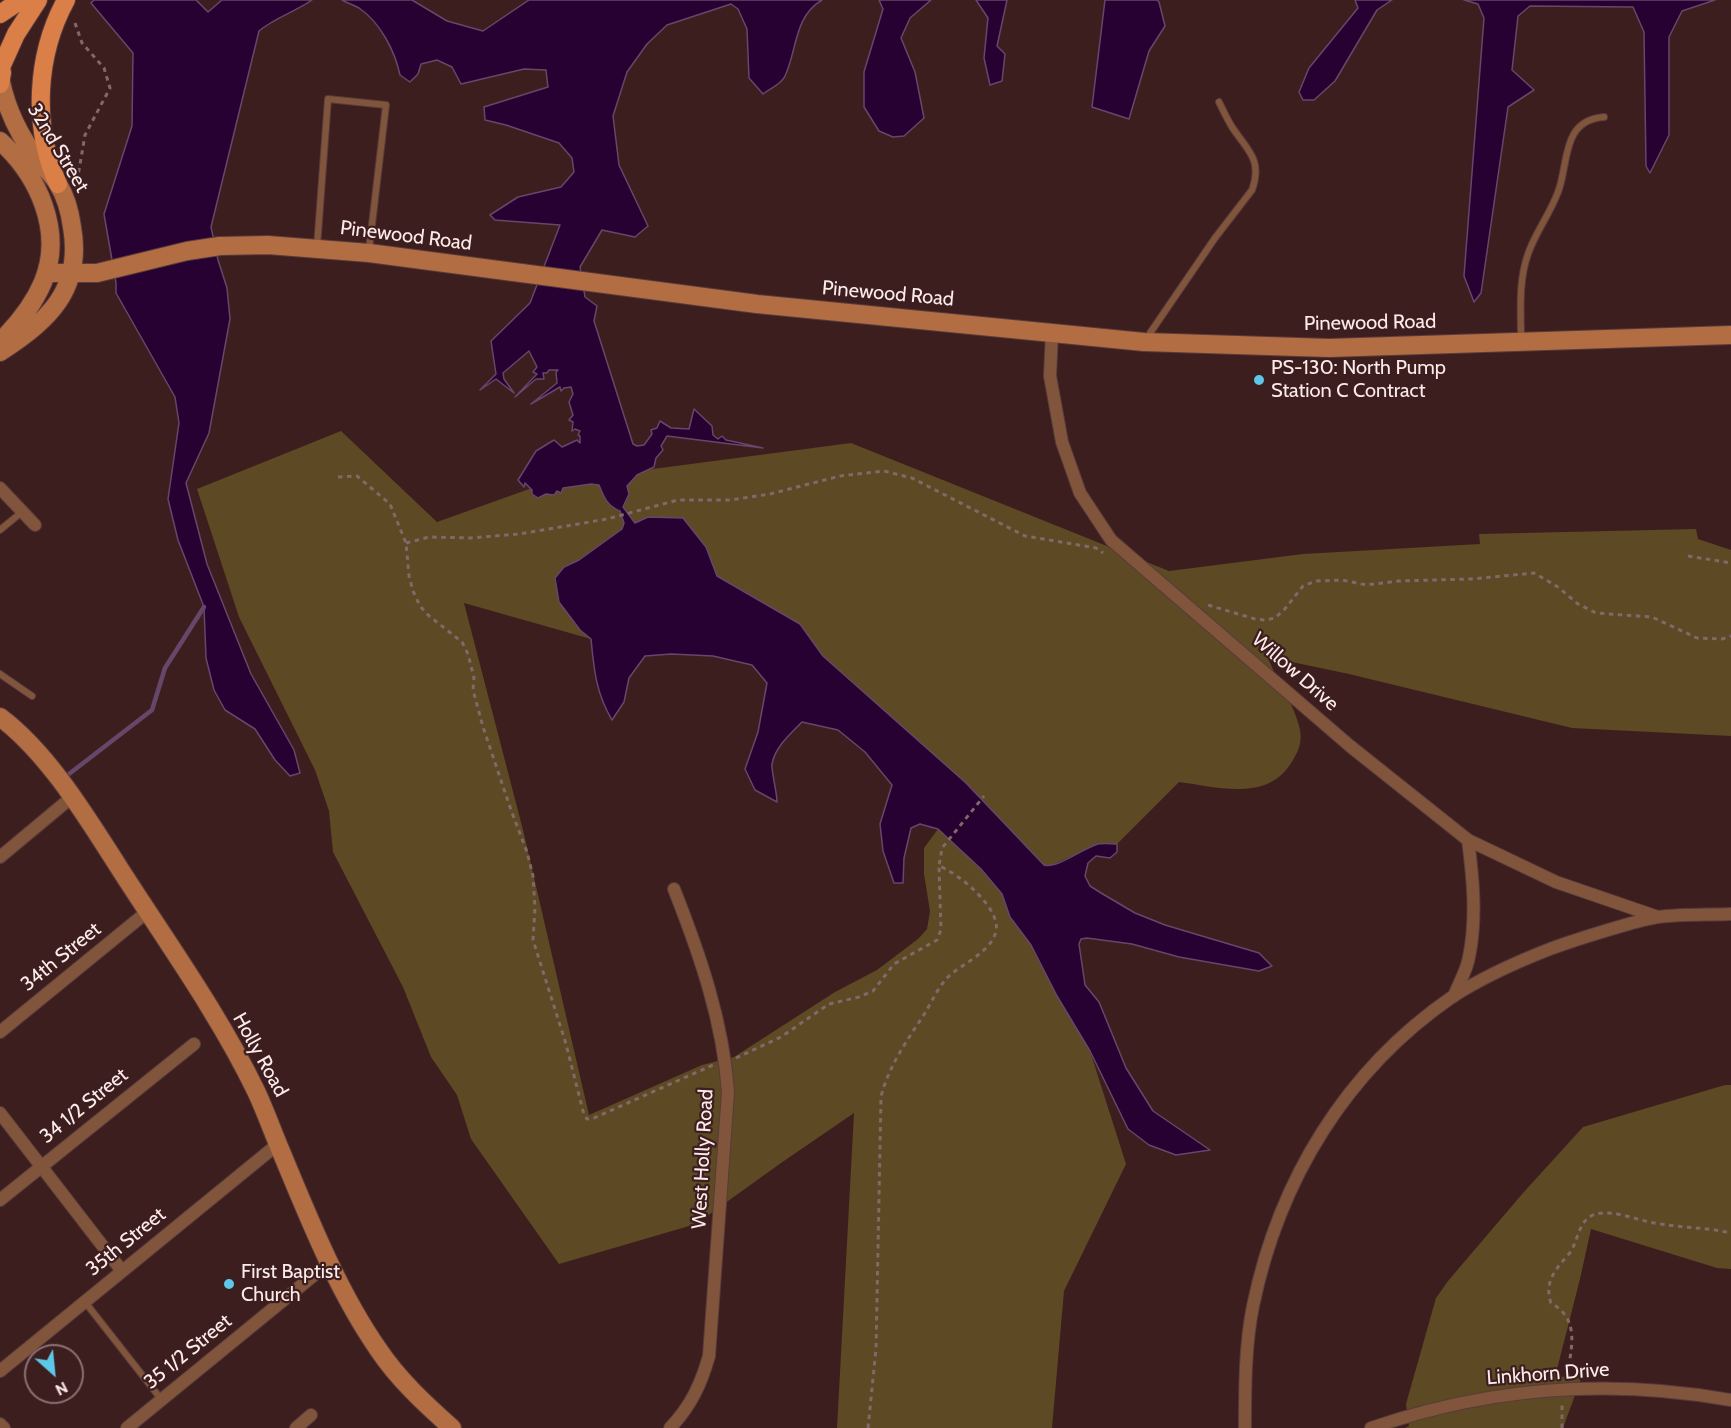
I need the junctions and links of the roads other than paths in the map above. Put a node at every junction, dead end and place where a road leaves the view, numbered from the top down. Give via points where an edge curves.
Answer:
1 (21, 0) edge
2 (38, 0) edge
3 (66, 0) edge
4 (0, 14) edge
5 (1, 73) edge
6 (1218, 102) dead end
7 (1604, 117) dead end
8 (0, 141) edge
9 (58, 183) junction
10 (317, 248) junction
11 (369, 253) junction
12 (46, 273) junction
13 (71, 274) junction
14 (1052, 332) junction
15 (1731, 335) edge
16 (0, 342) edge
17 (1144, 342) junction
18 (1521, 342) junction
19 (0, 352) edge
20 (0, 488) edge
21 (22, 512) junction
22 (35, 525) dead end
23 (0, 530) edge
24 (0, 674) edge
25 (32, 696) dead end
26 (0, 717) edge
27 (72, 797) junction
28 (1468, 840) junction
29 (0, 857) edge
30 (674, 889) dead end
31 (147, 912) junction
32 (1731, 914) edge
33 (1658, 917) junction
34 (1454, 996) junction
35 (0, 1032) edge
36 (194, 1044) dead end
37 (0, 1113) edge
38 (278, 1144) junction
39 (41, 1166) junction
40 (0, 1200) edge
41 (330, 1262) junction
42 (122, 1271) junction
43 (84, 1302) junction
44 (0, 1371) edge
45 (161, 1399) junction
46 (1731, 1400) edge
47 (311, 1415) dead end
48 (0, 1424) edge
49 (4, 1428) edge
50 (127, 1428) edge
51 (296, 1428) edge
52 (453, 1428) edge
53 (670, 1428) edge
54 (1245, 1428) edge
55 (1371, 1428) edge

1 - 4 main road
2 - 5 main road via 16,34
3 - 9 main road via 49,40 41,96 47,150
5 - 9 street, 32nd Street via 9,112
6 - 17 lane via 1231,127 1249,148 1256,181
7 - 18 lane via 1587,121 1571,138 1559,191 1528,253 1521,284
8 - 12 street, 32nd Street via 29,173 42,199 49,233
9 - 13 street, 32nd Street via 73,232
10 - 11 street, Pinewood Road
10 - 11 lane via 328,99 386,105
10 - 13 street, Pinewood Road via 220,246 112,271
11 - 14 street, Pinewood Road via 757,304
12 - 13 street, Pinewood Road
12 - 16 street, 32nd Street via 31,305
13 - 19 street, 32nd Street via 49,314 28,335
14 - 17 street, Pinewood Road
14 - 28 street, Willow Drive via 1050,376 1062,442 1080,493 1111,540 1350,746
15 - 18 street, Pinewood Road
17 - 18 street, Pinewood Road via 1329,348
20 - 21 street
21 - 22 street
21 - 23 lane
24 - 25 lane
26 - 27 street, Holly Road via 36,751
27 - 29 street
27 - 31 street, Holly Road
28 - 33 street, Willow Drive via 1556,882
28 - 34 street via 1473,920 1469,959
30 - 53 street, West Holly Road via 718,1018 728,1092 709,1356 696,1394
31 - 35 street, 34th Street
31 - 38 street, Holly Road via 211,1011 255,1089
32 - 33 street
33 - 34 street via 1577,939 1523,960
34 - 54 street via 1385,1052 1358,1080 1294,1181 1271,1239 1253,1308
36 - 39 street, 34 1/2 Street
37 - 39 street
38 - 41 street, Holly Road
38 - 42 street, 35th Street
39 - 40 street, 34 1/2 Street
39 - 42 street
41 - 45 street, 35 1/2 Street
41 - 52 street, Holly Road via 378,1349 400,1378
42 - 43 street, 35th Street
43 - 44 street, 35th Street
43 - 45 lane
45 - 50 street, 35 1/2 Street
46 - 55 street, Linkhorn Drive via 1616,1388 1564,1389 1450,1404
47 - 51 street
48 - 49 street

